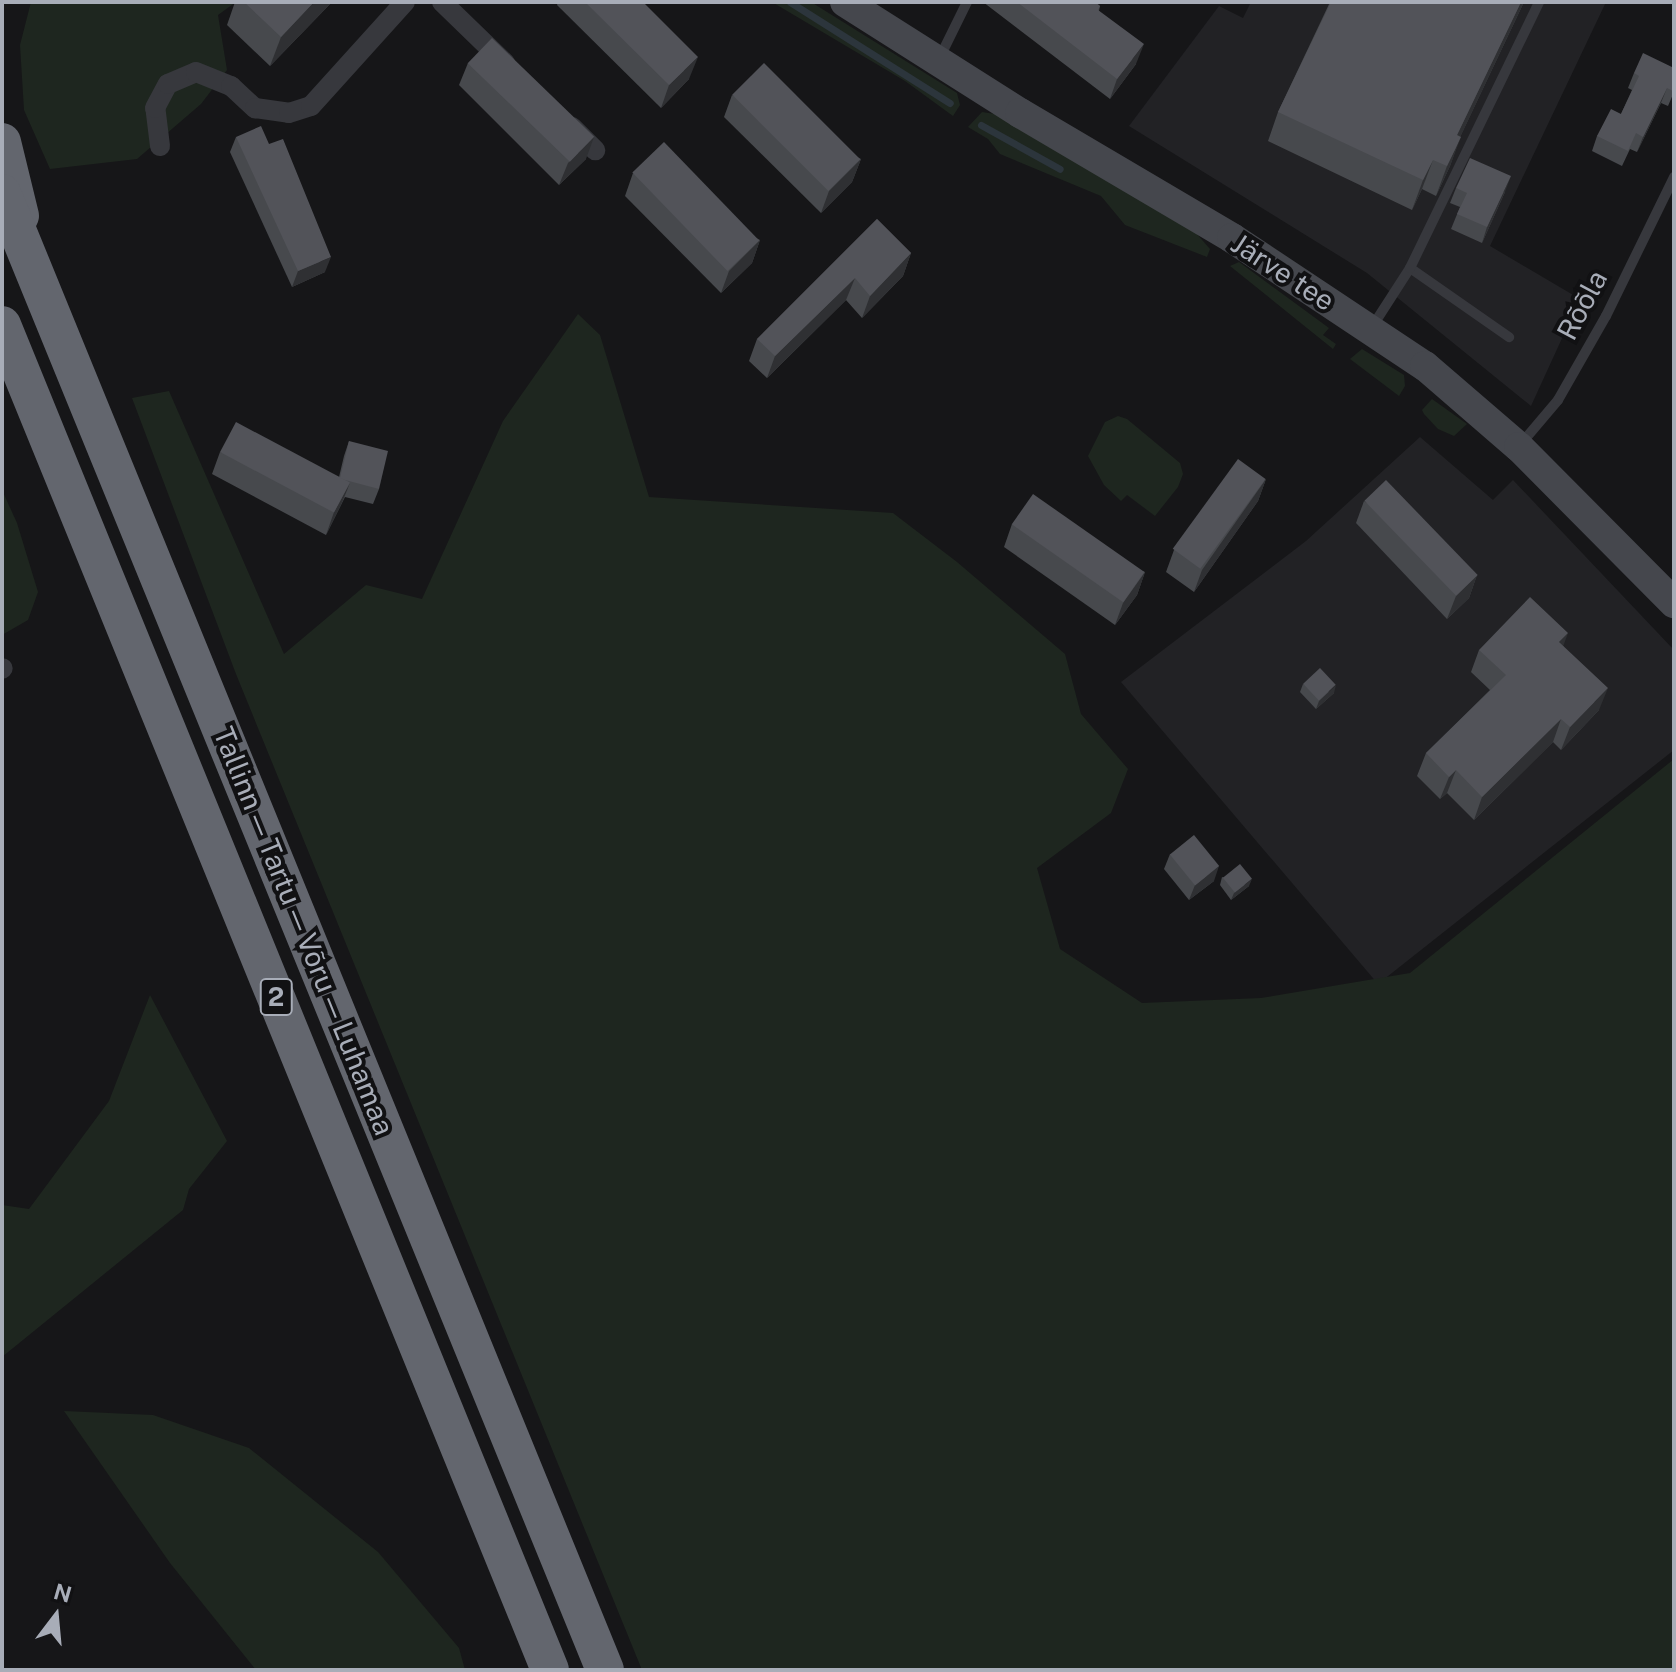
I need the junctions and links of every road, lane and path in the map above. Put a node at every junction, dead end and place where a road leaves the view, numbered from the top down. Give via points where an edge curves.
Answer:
1 (405, 2) edge
2 (442, 2) edge
3 (845, 2) edge
4 (967, 2) edge
5 (1539, 2) edge
6 (938, 61) junction
7 (519, 76) edge
8 (552, 107) edge
9 (2, 142) edge
10 (160, 146) dead end
11 (595, 150) edge
12 (1674, 177) edge
13 (2, 193) edge
14 (1410, 268) junction
15 (35, 273) junction
16 (2, 325) edge
17 (1371, 329) junction
18 (1509, 337) dead end
19 (1519, 447) junction
20 (1674, 603) edge
21 (550, 1670) edge
22 (605, 1670) edge

1 - 10 street via 311,106 289,113 255,108 231,86 196,72 168,84 155,108
2 - 7 street
3 - 6 street, Järve tee
4 - 6 lane
5 - 14 lane
6 - 17 street, Järve tee via 1232,238
8 - 11 street
9 - 15 highway
12 - 19 lane, Rõõla via 1558,400
13 - 15 highway, Tallinn — Tartu — Võru — Luhamaa / 2
14 - 17 lane
14 - 18 lane
15 - 22 highway, Tallinn — Tartu — Võru — Luhamaa / 2
16 - 21 highway, Tallinn — Tartu — Võru — Luhamaa / 2
17 - 19 street, Järve tee via 1433,372
19 - 20 street, Järve tee

